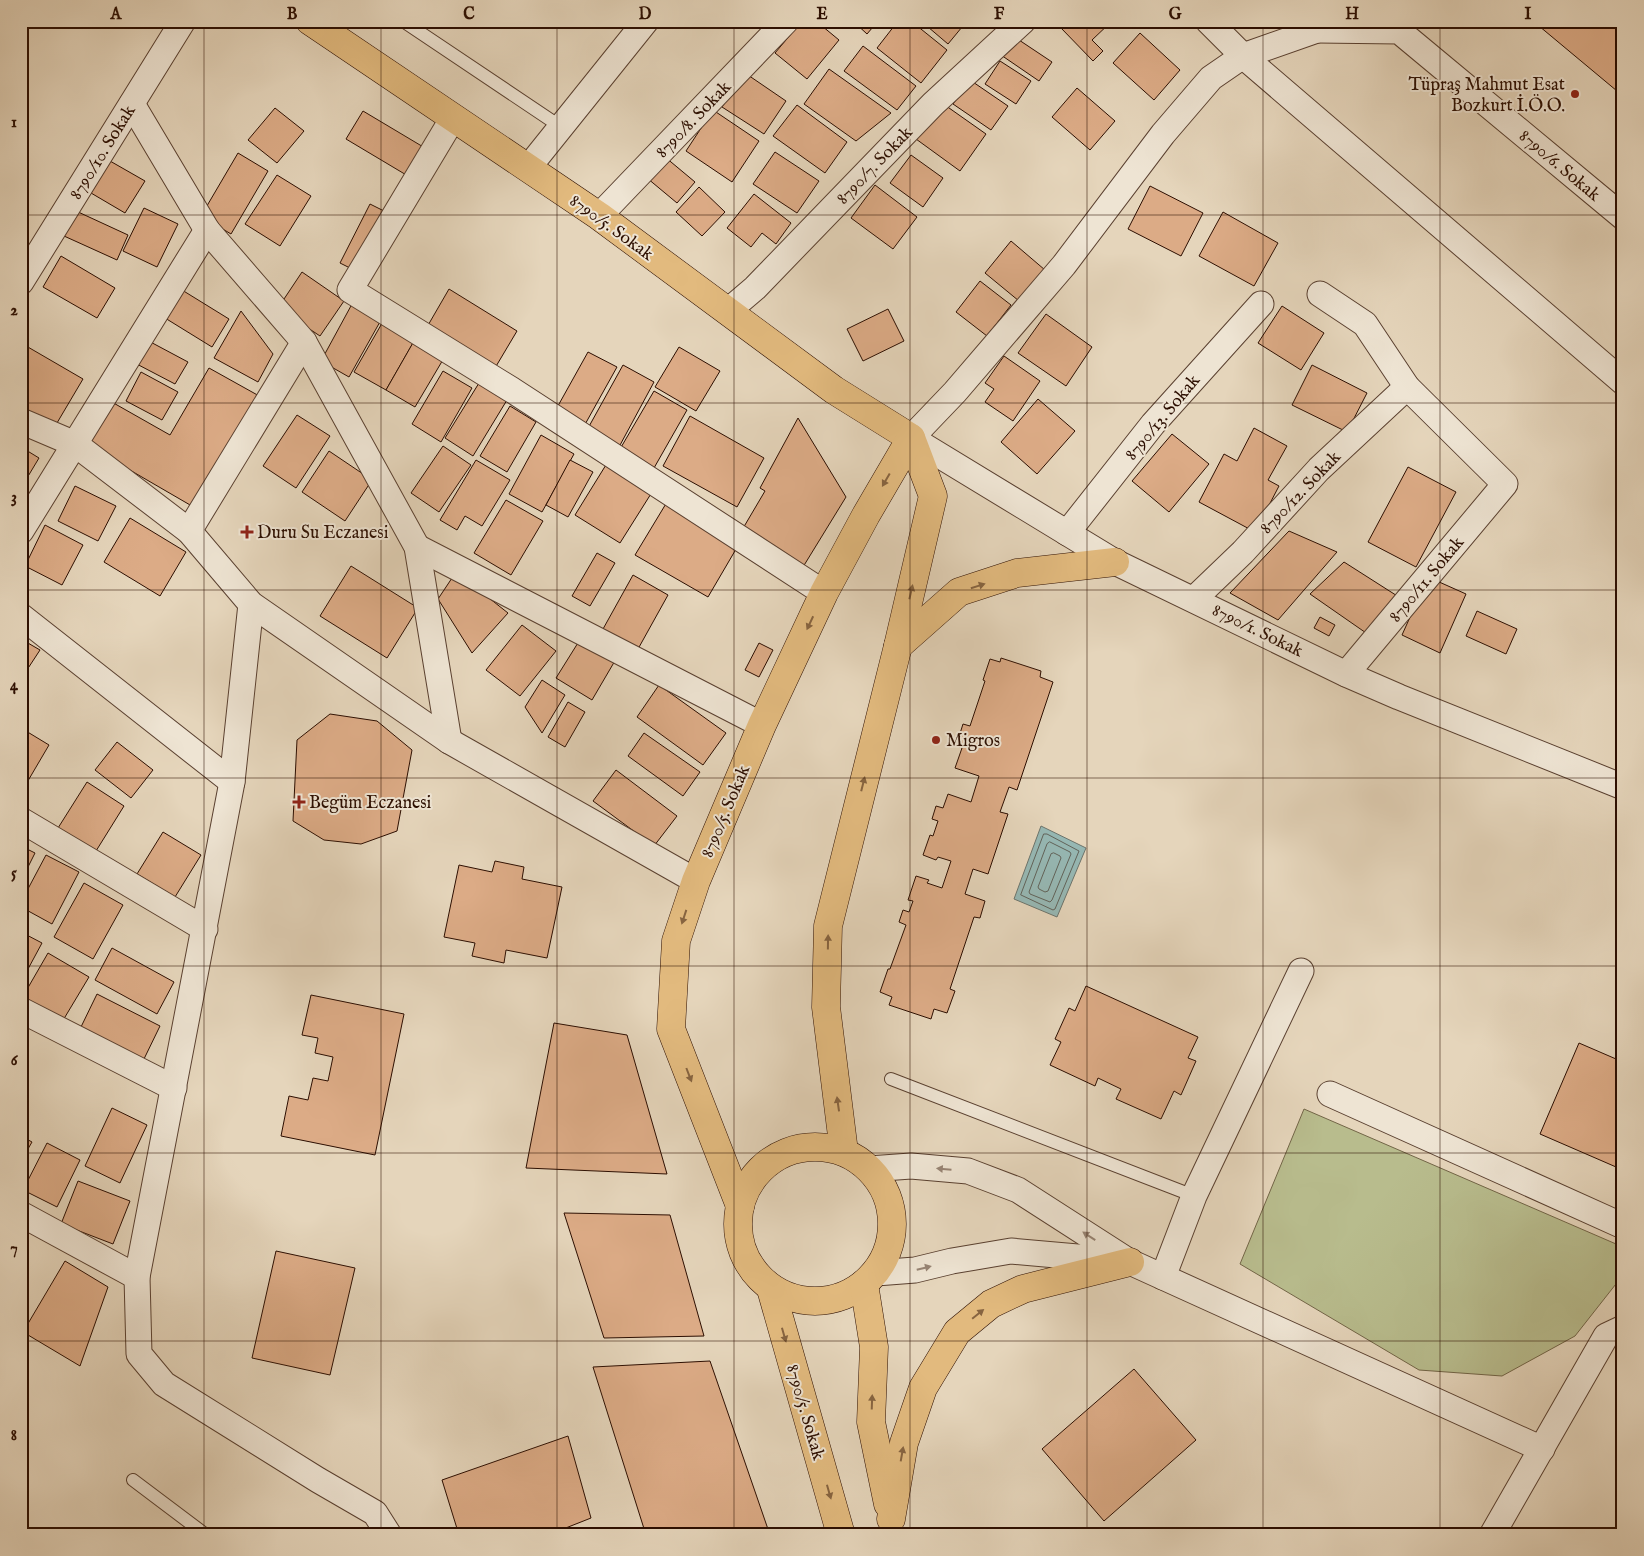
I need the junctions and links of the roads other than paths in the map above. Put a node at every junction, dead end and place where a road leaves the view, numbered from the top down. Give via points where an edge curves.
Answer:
1 (183, 21) edge
2 (403, 21) edge
3 (646, 21) edge
4 (786, 21) edge
5 (1024, 21) edge
6 (1208, 21) edge
7 (323, 25) edge
8 (1323, 26) edge
9 (1243, 56) junction
10 (132, 104) junction
11 (453, 118) junction
12 (561, 127) junction
13 (528, 168) junction
14 (599, 216) junction
15 (1623, 217) edge
16 (207, 230) junction
17 (21, 282) edge
18 (1320, 294) dead end
19 (1261, 304) dead end
20 (728, 311) junction
21 (304, 342) junction
22 (1623, 382) edge
23 (1407, 388) junction
24 (21, 421) edge
25 (911, 438) junction
26 (75, 444) junction
27 (21, 531) edge
28 (189, 531) junction
29 (1067, 533) junction
30 (417, 547) junction
31 (1115, 562) junction
32 (824, 593) junction
33 (1194, 599) junction
34 (251, 604) junction
35 (21, 616) edge
36 (898, 646) junction
37 (1346, 674) junction
38 (762, 725) junction
39 (449, 741) junction
40 (232, 782) junction
41 (1623, 787) edge
42 (21, 820) edge
43 (696, 881) junction
44 (205, 930) junction
45 (1301, 971) dead end
46 (21, 1010) edge
47 (891, 1079) dead end
48 (174, 1088) junction
49 (1330, 1094) dead end
50 (844, 1152) junction
51 (869, 1169) junction
52 (1194, 1196) junction
53 (740, 1206) junction
54 (21, 1214) edge
55 (1623, 1226) edge
56 (1130, 1262) junction
57 (137, 1277) junction
58 (1163, 1277) junction
59 (870, 1278) junction
60 (771, 1288) junction
61 (1623, 1328) edge
62 (1542, 1449) junction
63 (133, 1480) dead end
64 (894, 1527) edge
65 (206, 1535) edge
66 (388, 1535) edge
67 (841, 1535) edge
68 (1492, 1535) edge

1 - 10 street, 8790/10. Sokak
2 - 12 lane
3 - 12 street
4 - 14 street, 8790/8. Sokak
5 - 20 street, 8790/7. Sokak via 932,104 755,288
6 - 9 street
7 - 11 main road, 8790/5. Sokak
8 - 9 street, 8790/6. Sokak
8 - 15 street, 8790/6. Sokak via 1399,31
9 - 22 street
9 - 25 street, 8790/6. Sokak via 1211,78 1163,134 1064,265
10 - 16 street
10 - 17 street, 8790/10. Sokak
11 - 13 main road, 8790/5. Sokak
11 - 32 street via 350,290 512,390
12 - 13 street
13 - 14 main road, 8790/5. Sokak
14 - 20 main road, 8790/5. Sokak
16 - 21 street
16 - 26 street
18 - 23 street via 1365,324
19 - 29 street, 8790/13. Sokak via 1153,424
20 - 25 main road, 8790/5. Sokak via 834,390
21 - 28 street
21 - 30 street
23 - 33 street, 8790/12. Sokak via 1319,469 1243,552
23 - 37 street, 8790/11. Sokak via 1505,484
24 - 26 street
25 - 29 street, 8790/1. Sokak
25 -> 32 main road, 8790/5. Sokak
36 -> 25 main road via 933,496
26 - 27 street
26 - 28 street
28 - 34 street
29 - 31 street, 8790/1. Sokak
30 - 38 street
30 - 39 street
31 - 33 street, 8790/1. Sokak
36 -> 31 main road via 960,592 1017,573
32 -> 38 main road, 8790/5. Sokak
33 - 37 street, 8790/1. Sokak
34 - 39 street
34 - 40 street
35 - 40 street
50 -> 36 main road via 826,1007 828,926
37 - 41 street, 8790/1. Sokak
38 - 43 main road, 8790/5. Sokak
39 - 43 street
40 - 44 street
42 - 44 street
43 -> 53 main road, 8790/5. Sokak via 676,941 671,1029
44 - 48 street
45 - 52 street
46 - 48 street
47 - 52 lane
48 - 57 street
49 - 55 street
50 - 51 main road, 8790/5. Sokak
50 - 53 main road, 8790/5. Sokak via 807,1147 772,1160 746,1189
56 -> 51 street via 1018,1190 968,1171 911,1166
51 - 59 main road, 8790/5. Sokak via 883,1187 891,1208 892,1231 887,1253
52 - 58 street
53 - 60 main road, 8790/5. Sokak via 738,1237 750,1266
54 - 57 street
56 - 58 street
59 -> 56 street via 1011,1251
64 -> 56 main road via 904,1443 923,1388 957,1332 991,1304 1023,1288
57 - 66 street via 139,1354 164,1384 375,1513
58 - 62 street
59 - 60 main road, 8790/5. Sokak via 843,1297 818,1302 794,1300
64 -> 59 main road via 871,1422 874,1347
60 -> 67 main road, 8790/5. Sokak
61 - 62 street via 1606,1336
62 - 68 street
63 - 65 lane

